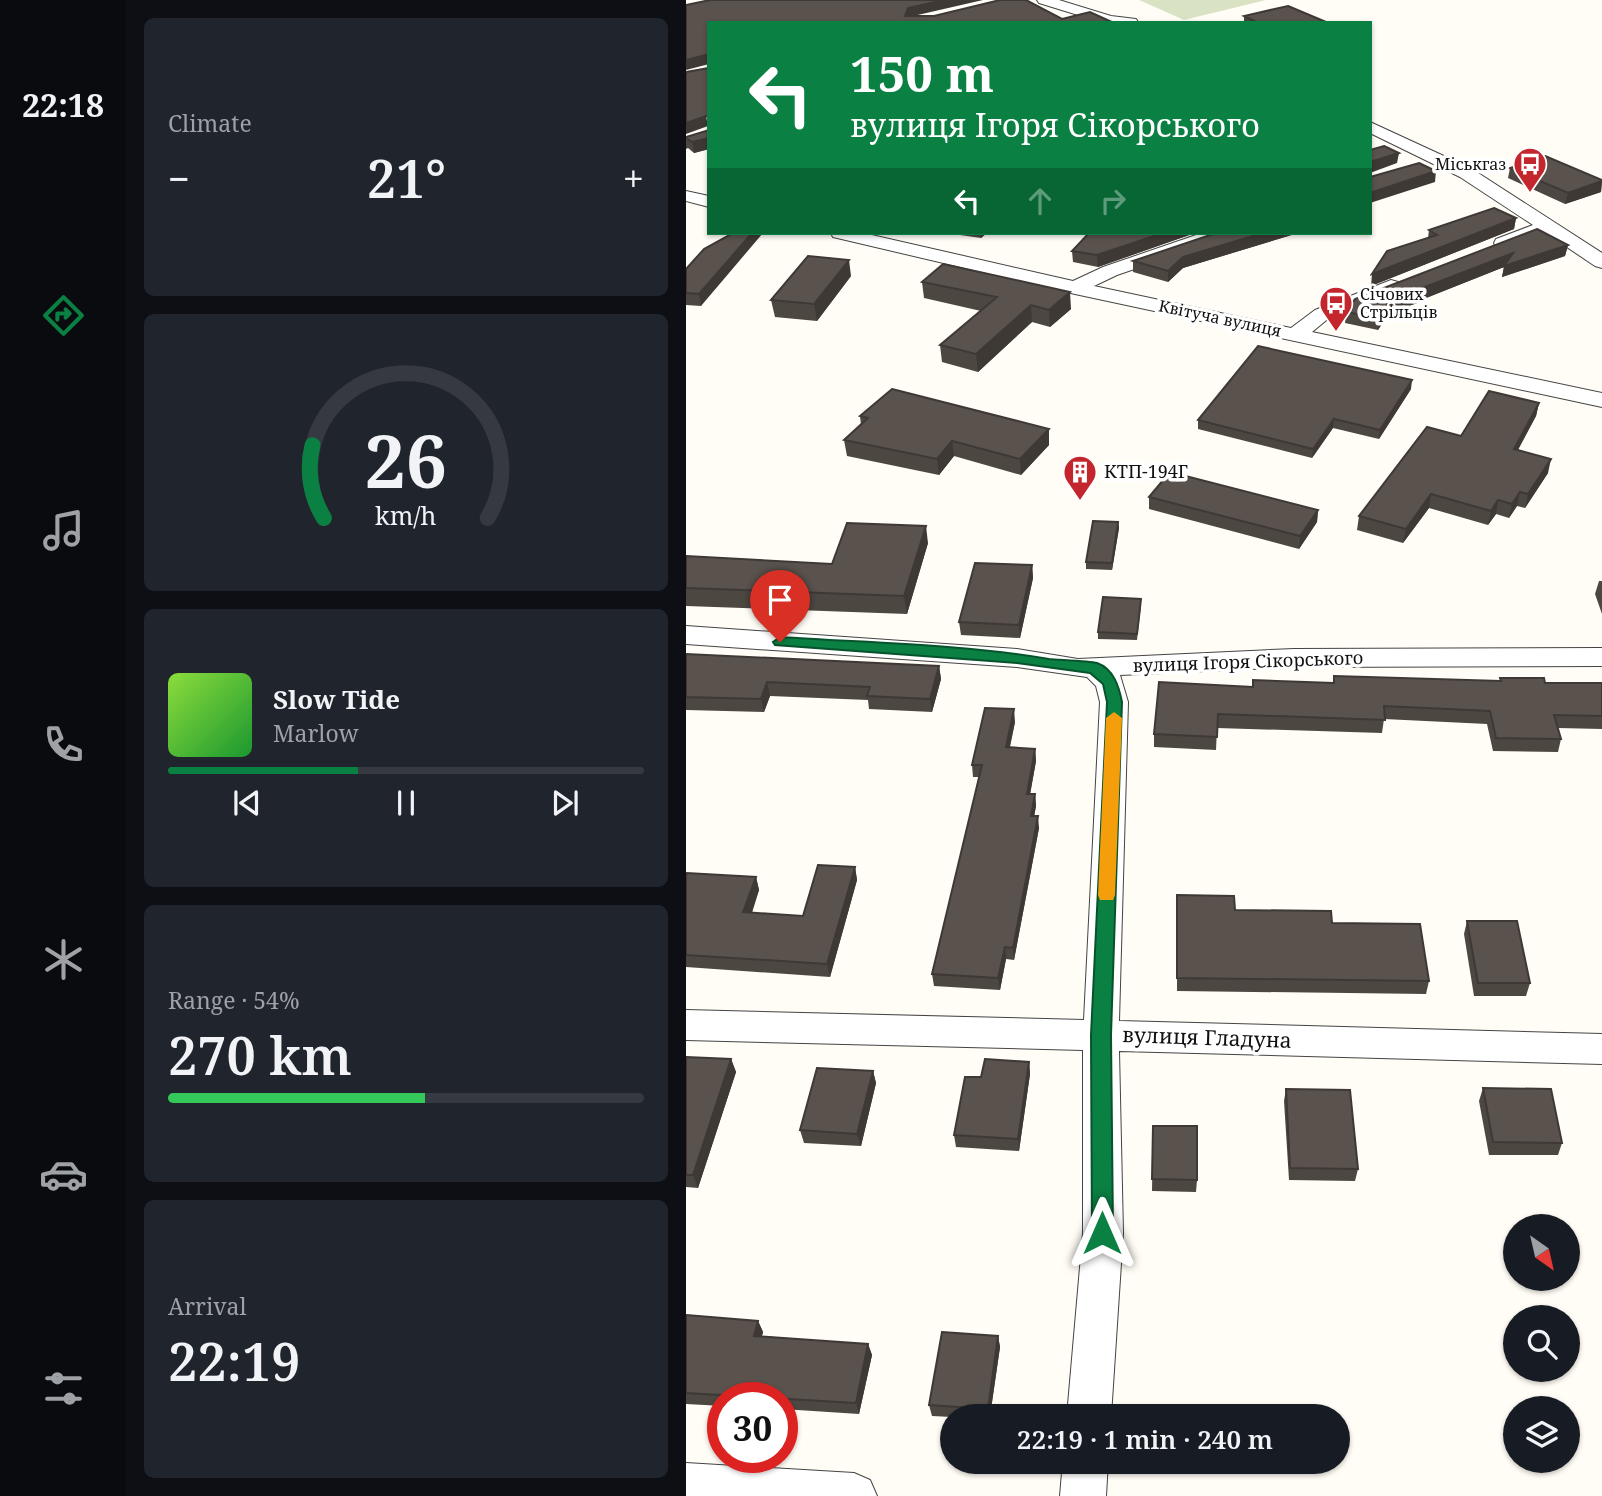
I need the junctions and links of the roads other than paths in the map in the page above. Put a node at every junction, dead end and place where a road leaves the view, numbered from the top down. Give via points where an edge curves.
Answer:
1 (1044, 0) edge
2 (1101, 0) edge
3 (1126, 21) edge
4 (1131, 21) edge
5 (1372, 128) edge
6 (1435, 159) junction
7 (1409, 167) edge
8 (686, 196) edge
9 (707, 201) edge
10 (1548, 226) junction
11 (848, 235) edge
12 (926, 235) edge
13 (1214, 235) edge
14 (898, 247) junction
15 (1486, 250) edge
16 (1602, 262) edge
17 (1411, 279) edge
18 (1075, 288) junction
19 (1296, 334) junction
20 (1602, 400) edge
21 (686, 635) edge
22 (1602, 657) edge
23 (1094, 668) junction
24 (686, 1025) edge
25 (1101, 1035) junction
26 (1602, 1049) edge
27 (1090, 1404) edge
28 (1085, 1474) edge
29 (686, 1486) edge
30 (854, 1496) edge
31 (1083, 1496) edge

1 - 3 street
2 - 4 street
5 - 6 street
6 - 7 street
6 - 10 street via 1466,173
8 - 9 street
10 - 15 street
10 - 16 street
11 - 14 street, Квітуча вулиця
12 - 14 street
13 - 18 street
14 - 18 street, Квітуча вулиця
17 - 19 street via 1322,314
18 - 19 street, Квітуча вулиця
19 - 20 street, Квітуча вулиця
21 - 23 street, вулиця Ігоря Сікорського via 1017,658
22 - 23 street, вулиця Ігоря Сікорського via 1294,658
23 - 25 street via 1110,682 1114,702
24 - 25 street, вулиця Гладуна
25 - 26 street, вулиця Гладуна
25 - 27 street via 1102,1233
28 - 31 street
29 - 30 street

